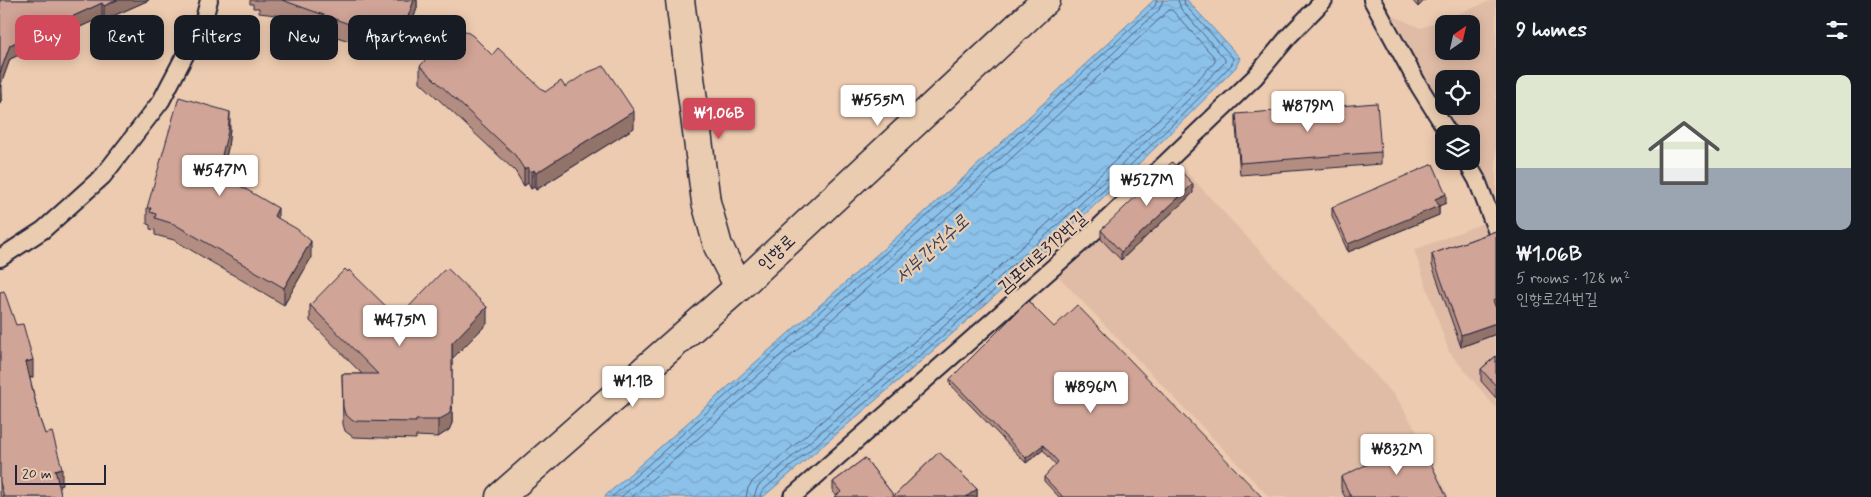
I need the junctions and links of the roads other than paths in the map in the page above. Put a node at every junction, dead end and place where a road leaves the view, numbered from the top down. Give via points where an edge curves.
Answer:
1 (209, 0) edge
2 (680, 0) edge
3 (1046, 0) edge
4 (1324, 0) edge
5 (1372, 0) edge
6 (1443, 125) edge
7 (1471, 170) edge
8 (1496, 230) edge
9 (0, 258) edge
10 (739, 287) junction
11 (500, 497) edge
12 (792, 497) edge

1 - 9 lane via 204,19 161,101 103,176 43,230
2 - 10 street via 706,202 718,246
3 - 10 street, 인향로
4 - 12 lane, 김포대로319번길 via 1255,77 1097,229
5 - 6 lane
7 - 8 lane
10 - 11 street, 인향로

